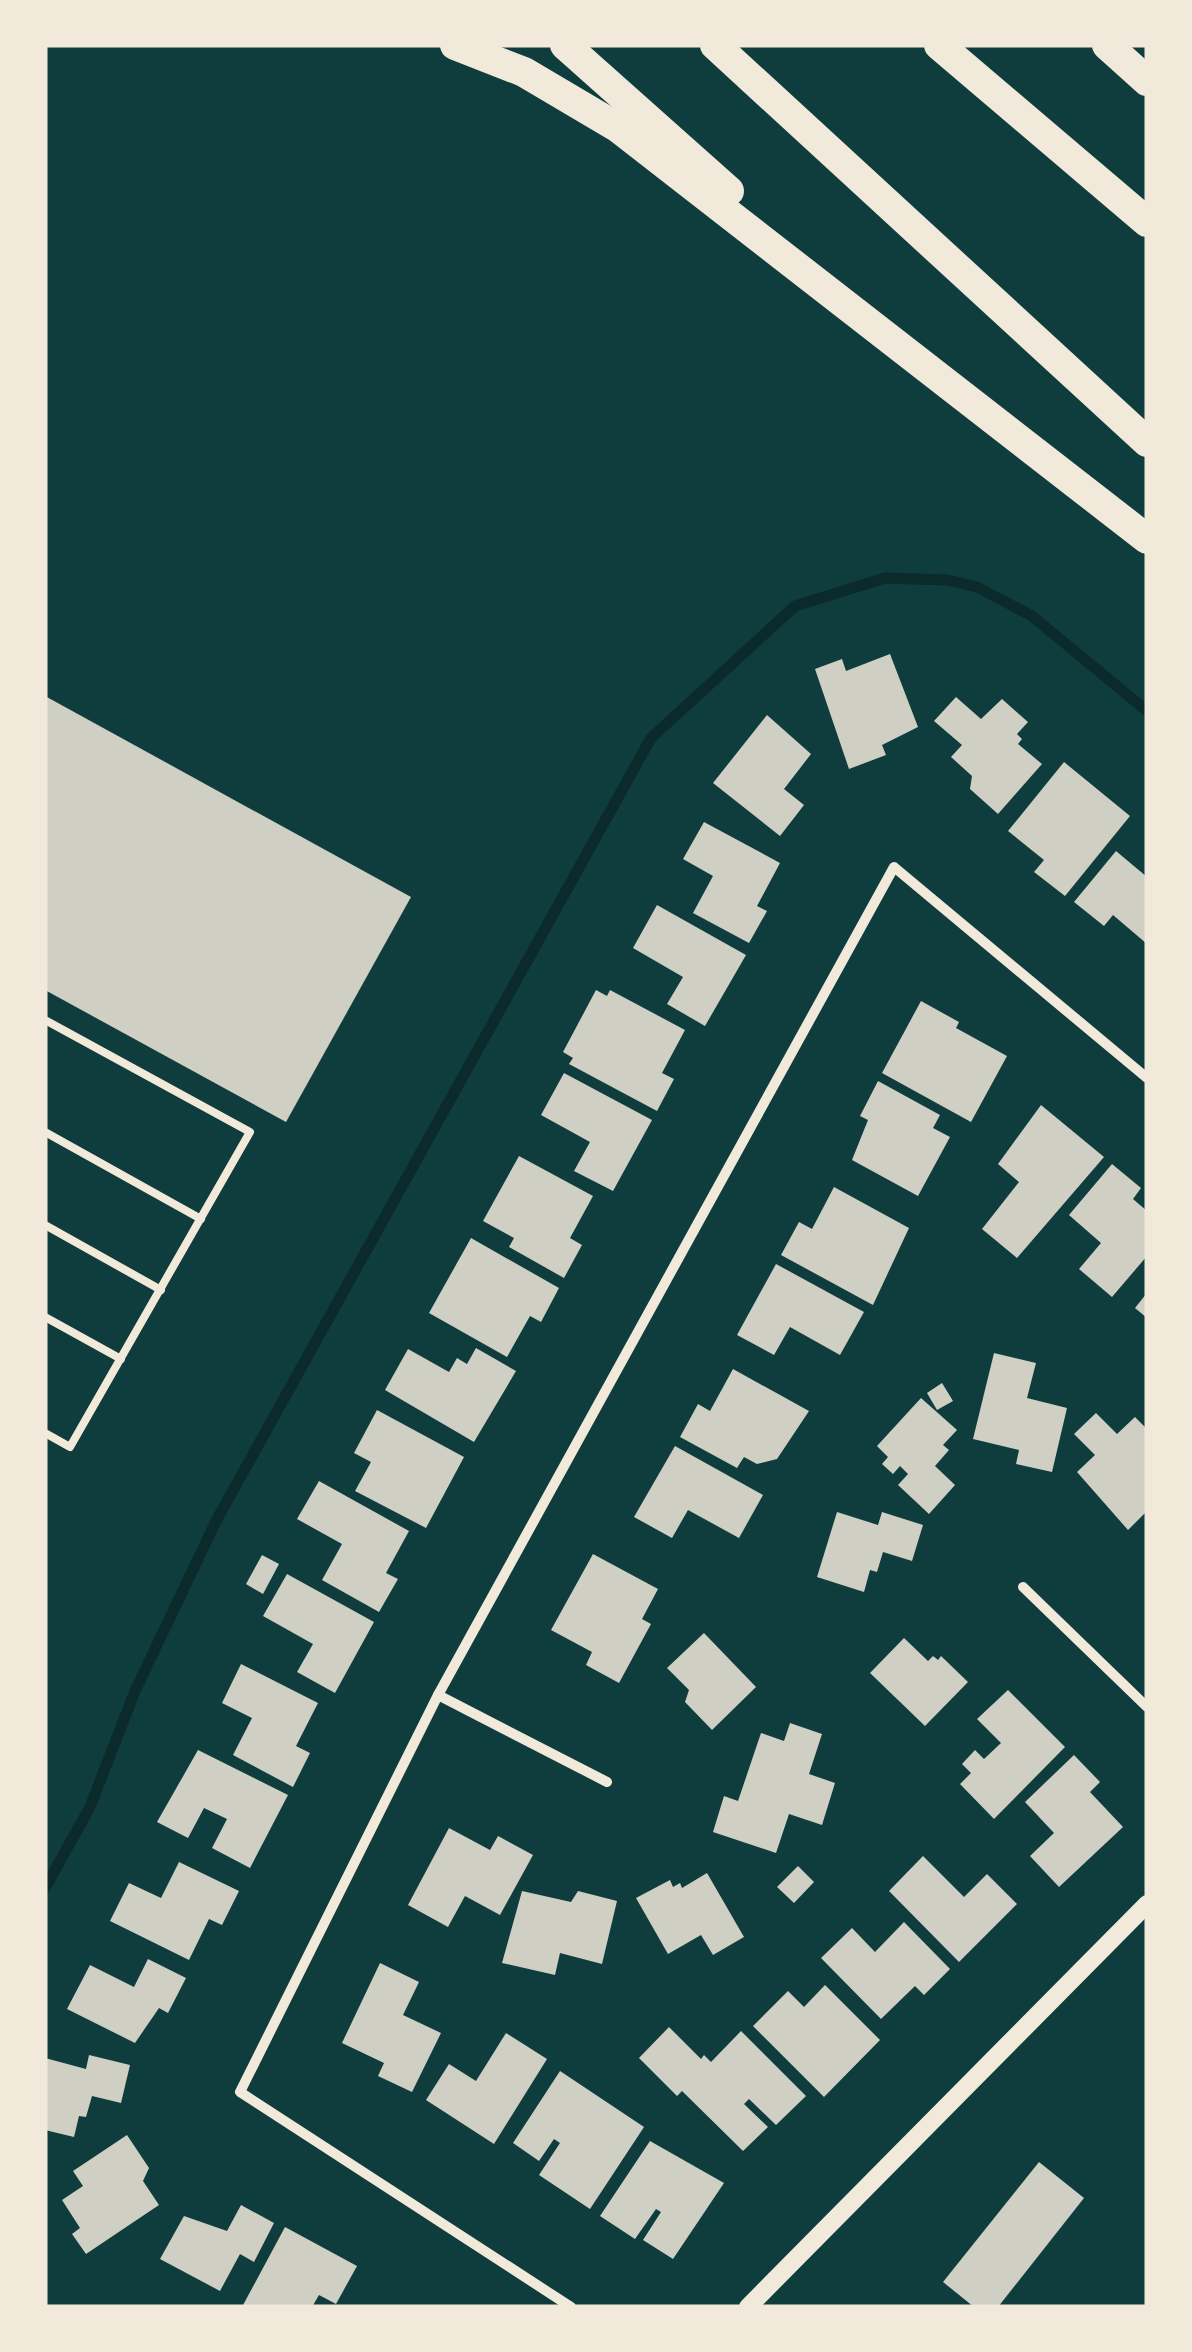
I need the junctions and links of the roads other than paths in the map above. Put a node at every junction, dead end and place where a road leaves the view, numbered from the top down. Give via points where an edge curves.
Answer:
1 (455, 45) edge
2 (565, 45) edge
3 (715, 45) edge
4 (939, 45) edge
5 (1107, 45) edge
6 (1147, 81) edge
7 (1147, 222) edge
8 (898, 344) junction
9 (1147, 442) edge
10 (1147, 539) edge
11 (45, 1020) edge
12 (1147, 1078) edge
13 (45, 1132) edge
14 (201, 1219) junction
15 (45, 1225) edge
16 (161, 1290) junction
17 (45, 1317) edge
18 (121, 1359) junction
19 (45, 1433) edge
20 (1023, 1587) dead end
21 (438, 1695) junction
22 (1147, 1707) edge
23 (608, 1782) dead end
24 (1147, 1904) edge
25 (571, 2307) edge
26 (748, 2307) edge

1 - 8 highway via 524,72 602,117
2 - 8 highway
3 - 9 highway
4 - 7 highway
5 - 6 highway
8 - 10 highway
11 - 14 lane via 250,1132
12 - 21 street via 894,868
13 - 14 lane
14 - 16 lane
15 - 16 lane
16 - 18 lane
17 - 18 lane
18 - 19 lane via 70,1447
20 - 22 street
21 - 23 street
21 - 25 street via 240,2092
24 - 26 street

